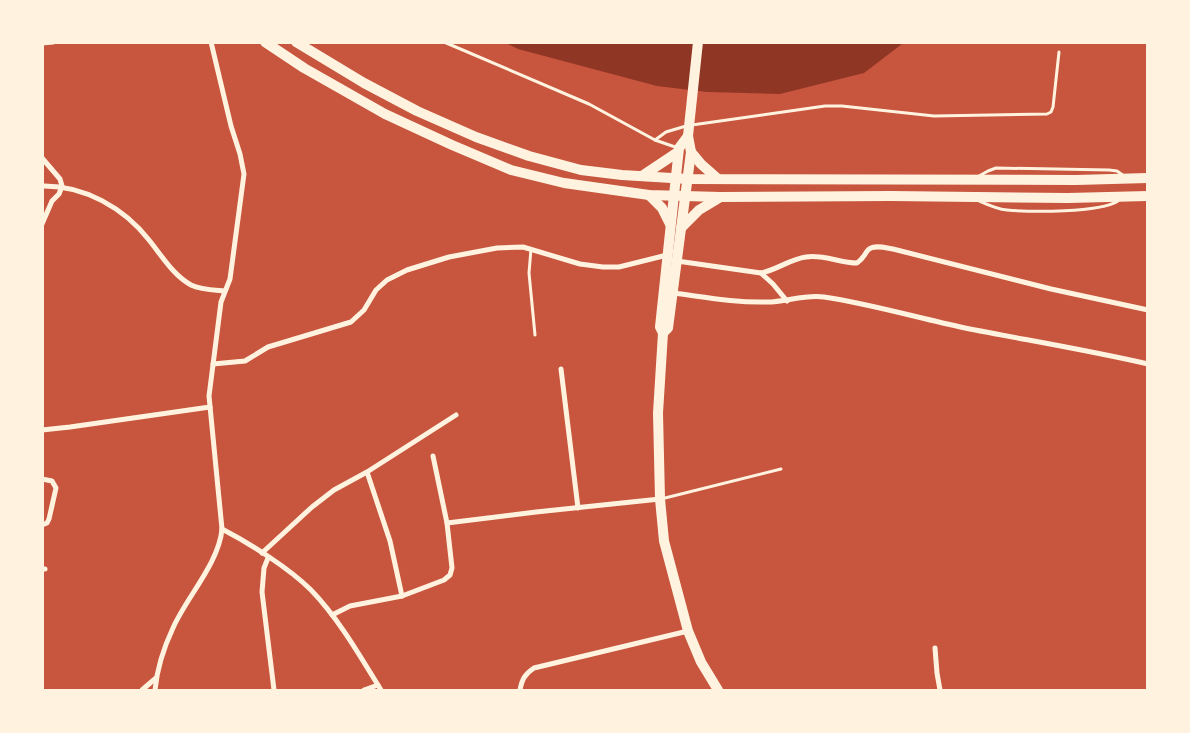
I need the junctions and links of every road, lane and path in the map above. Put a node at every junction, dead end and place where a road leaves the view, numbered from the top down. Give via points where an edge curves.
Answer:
1 (53, 42) edge
2 (211, 42) edge
3 (265, 42) edge
4 (296, 42) edge
5 (444, 42) edge
6 (698, 42) edge
7 (42, 43) edge
8 (1059, 52) dead end
9 (688, 134) junction
10 (656, 140) junction
11 (678, 150) junction
12 (691, 152) junction
13 (42, 158) edge
14 (641, 177) junction
15 (1148, 178) edge
16 (675, 179) junction
17 (688, 179) junction
18 (718, 179) junction
19 (42, 186) edge
20 (62, 186) junction
21 (649, 195) junction
22 (673, 196) junction
23 (686, 196) junction
24 (1148, 196) edge
25 (720, 197) junction
26 (42, 224) edge
27 (676, 227) junction
28 (531, 249) junction
29 (672, 258) junction
30 (761, 274) junction
31 (225, 291) junction
32 (672, 292) junction
33 (787, 301) junction
34 (1148, 310) edge
35 (663, 333) junction
36 (535, 335) dead end
37 (213, 364) junction
38 (1148, 364) edge
39 (561, 370) dead end
40 (210, 407) junction
41 (456, 415) dead end
42 (42, 430) edge
43 (433, 456) dead end
44 (782, 469) dead end
45 (367, 472) junction
46 (42, 479) edge
47 (660, 499) junction
48 (578, 508) junction
49 (447, 524) junction
50 (42, 525) edge
51 (222, 529) junction
52 (262, 554) junction
53 (268, 558) junction
54 (402, 596) junction
55 (332, 614) junction
56 (688, 631) junction
57 (934, 648) dead end
58 (156, 677) junction
59 (378, 685) junction
60 (142, 690) edge
61 (155, 690) edge
62 (274, 690) edge
63 (364, 690) edge
64 (381, 690) edge
65 (520, 690) edge
66 (718, 690) edge
67 (940, 690) edge

1 - 7 street
2 - 31 street via 244,174 230,280
3 - 21 highway via 385,114 511,170 564,183
4 - 14 highway via 364,84 476,137 581,170
5 - 10 lane via 589,104
6 - 9 highway
8 - 10 lane via 1053,107 1047,114 934,116 825,106 674,129
9 - 11 highway
9 - 12 highway
10 - 11 lane
11 - 14 highway
11 - 16 highway
12 - 17 highway
12 - 18 highway
13 - 20 street
14 - 16 highway
15 - 18 highway
16 - 17 highway
16 - 22 highway
17 - 18 highway
17 - 23 highway
19 - 20 street
20 - 26 street
20 - 31 street via 101,200 124,214 139,227 179,277 192,286
21 - 22 highway
21 - 27 highway
22 - 23 highway
22 - 27 highway
23 - 25 highway
23 - 27 highway
24 - 25 highway
25 - 27 highway
27 - 29 highway
28 - 29 street via 580,264 603,267
28 - 36 lane via 529,273
28 - 37 street via 512,246 426,263 387,280 351,322 268,347 245,361
29 - 30 street
29 - 32 highway
29 - 35 highway via 660,327
30 - 33 street
30 - 34 street via 804,257 857,263 868,250 878,247
31 - 37 street
32 - 33 street via 748,302
32 - 35 highway via 668,328
33 - 38 street via 823,297
35 - 47 highway via 658,413
37 - 40 street
39 - 48 street
40 - 42 street
40 - 51 street
41 - 45 street
43 - 49 street
44 - 47 lane
45 - 52 street via 324,497
45 - 54 street via 390,541
46 - 50 street via 52,481 56,488 49,519
47 - 48 street
47 - 56 highway via 664,541
48 - 49 street
49 - 54 street via 450,575
51 - 52 street
51 - 58 street via 218,547 173,627
52 - 53 street
53 - 55 street via 300,580
53 - 62 street via 262,592
54 - 55 street via 350,606
55 - 59 street
56 - 65 street via 534,668 523,678
56 - 66 highway
57 - 67 street
58 - 60 street
58 - 61 street
59 - 63 street
59 - 64 street

